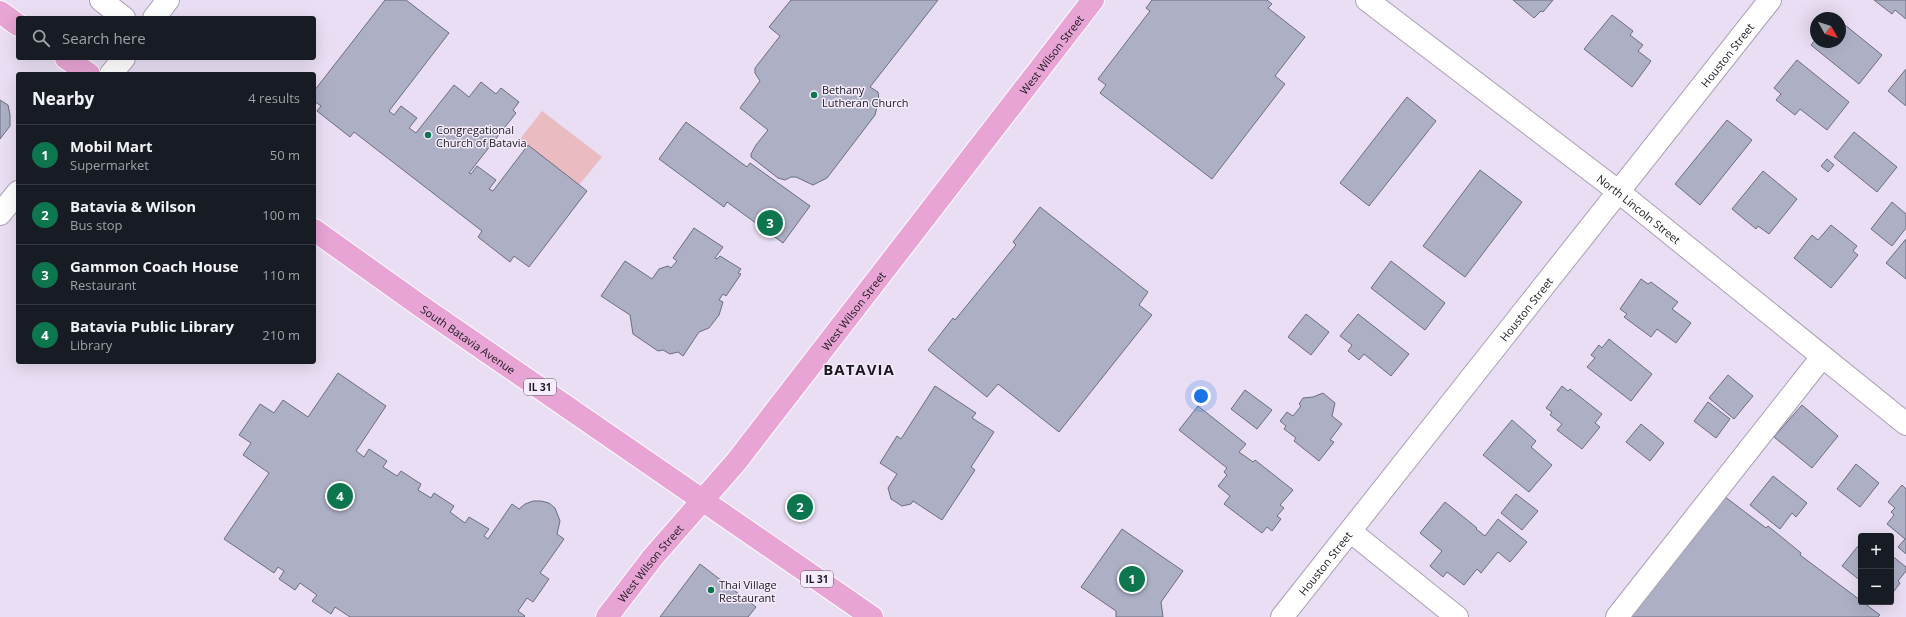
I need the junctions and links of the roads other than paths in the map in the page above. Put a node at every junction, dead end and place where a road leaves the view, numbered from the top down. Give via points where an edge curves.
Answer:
1 (101, 0) edge
2 (168, 0) edge
3 (1093, 0) edge
4 (1366, 0) edge
5 (1770, 0) edge
6 (0, 12) edge
7 (121, 16) edge
8 (156, 16) edge
9 (16, 24) edge
10 (69, 60) edge
11 (122, 60) edge
12 (86, 72) edge
13 (113, 72) edge
14 (1619, 192) junction
15 (16, 194) edge
16 (0, 214) edge
17 (316, 231) edge
18 (1822, 357) junction
19 (1906, 424) edge
20 (703, 500) junction
21 (1350, 531) junction
22 (607, 617) edge
23 (872, 617) edge
24 (1282, 617) edge
25 (1457, 617) edge
26 (1618, 617) edge

1 - 7 street
2 - 8 street
3 - 20 main road, West Wilson Street via 736,462
4 - 14 street, North Lincoln Street
5 - 14 street, Houston Street
6 - 9 main road
10 - 12 main road
11 - 13 street
14 - 18 street, North Lincoln Street
14 - 21 street, Houston Street
15 - 16 street
17 - 20 main road, South Batavia Avenue / IL 31
18 - 19 street, North Lincoln Street
18 - 26 street
20 - 22 main road, West Wilson Street via 653,557
20 - 23 main road, IL 31
21 - 24 street, Houston Street
21 - 25 street

